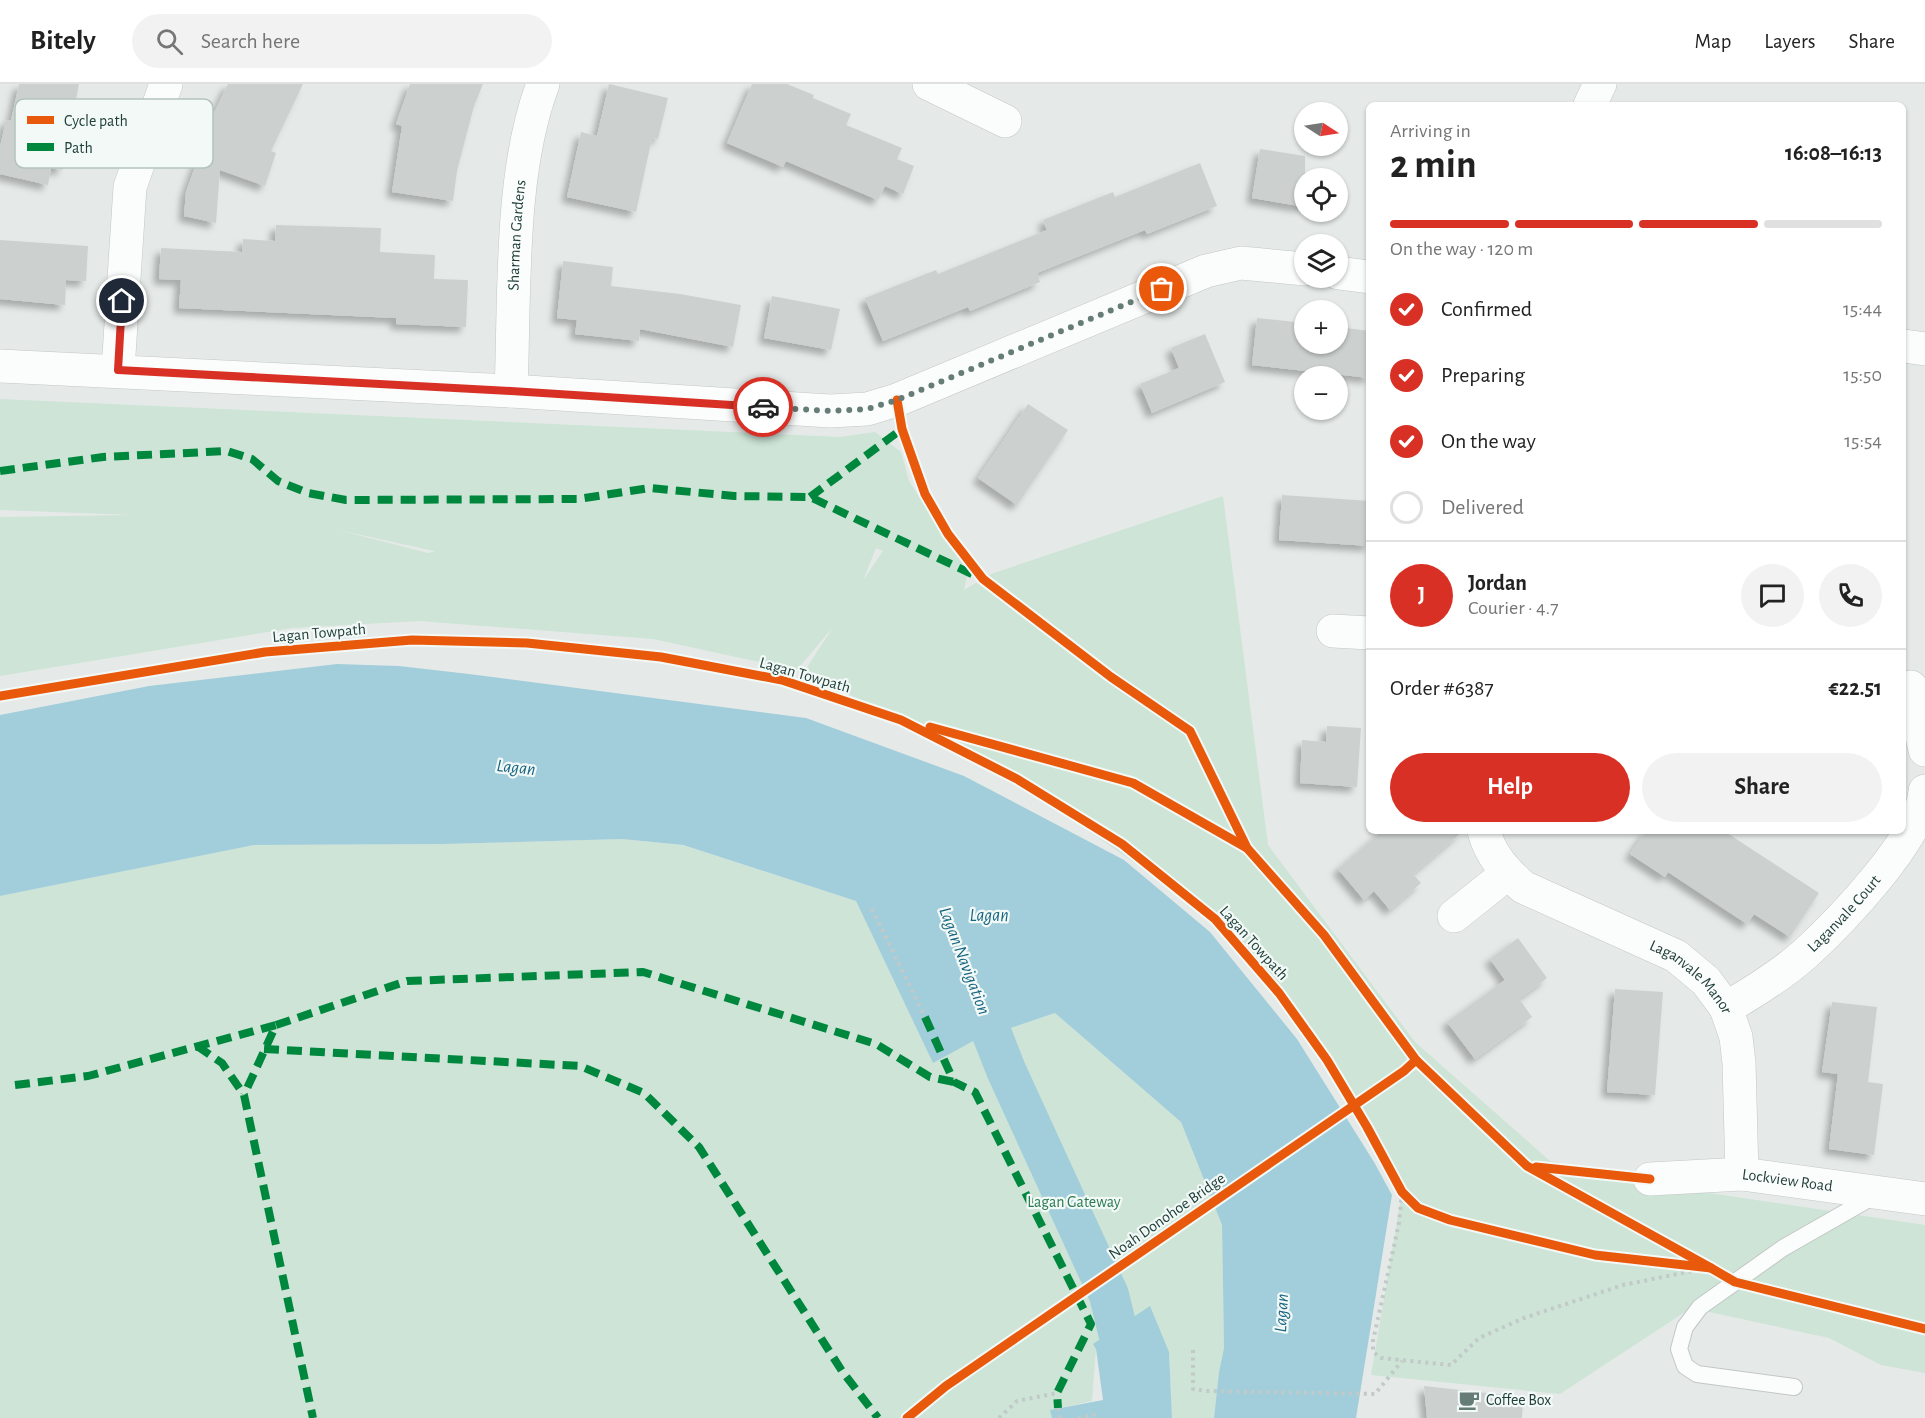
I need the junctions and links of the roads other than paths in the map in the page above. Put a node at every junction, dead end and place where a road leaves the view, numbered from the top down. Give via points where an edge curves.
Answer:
1 (166, 84) edge
2 (543, 84) edge
3 (929, 84) edge
4 (1600, 84) edge
5 (161, 99) edge
6 (1591, 102) edge
7 (1005, 121) dead end
8 (137, 168) edge
9 (1294, 268) edge
10 (1348, 274) edge
11 (1366, 276) edge
12 (1906, 346) edge
13 (1925, 349) edge
14 (0, 366) edge
15 (118, 370) junction
16 (511, 391) junction
17 (1334, 631) dead end
18 (1366, 633) edge
19 (1906, 689) edge
20 (1925, 750) edge
21 (1925, 790) edge
22 (1485, 834) edge
23 (1508, 873) junction
24 (1454, 916) dead end
25 (1726, 1008) junction
26 (1742, 1174) junction
27 (1650, 1179) dead end
28 (1880, 1192) junction
29 (1925, 1199) edge
30 (1794, 1386) dead end

1 - 5 street
2 - 16 street, Sharman Gardens via 532,113 518,207
3 - 7 street
4 - 6 street
8 - 15 street via 130,187
9 - 16 street via 1241,263 1206,271 867,409 830,411
10 - 11 street
12 - 13 street
14 - 15 street
15 - 16 street
17 - 18 street
19 - 20 street via 1911,687
21 - 25 street, Laganvale Court via 1909,835 1848,911 1804,955 1763,987
22 - 23 street, Laganvale Manor via 1496,859
23 - 24 street
23 - 25 street, Laganvale Manor via 1523,887 1676,956 1706,981
25 - 26 street, Laganvale Manor via 1736,1037 1739,1063
26 - 27 street, Lockview Road
26 - 28 street, Lockview Road
28 - 29 street, Lockview Road
28 - 30 lane via 1783,1248 1700,1306 1685,1327 1679,1349 1685,1366 1697,1374

